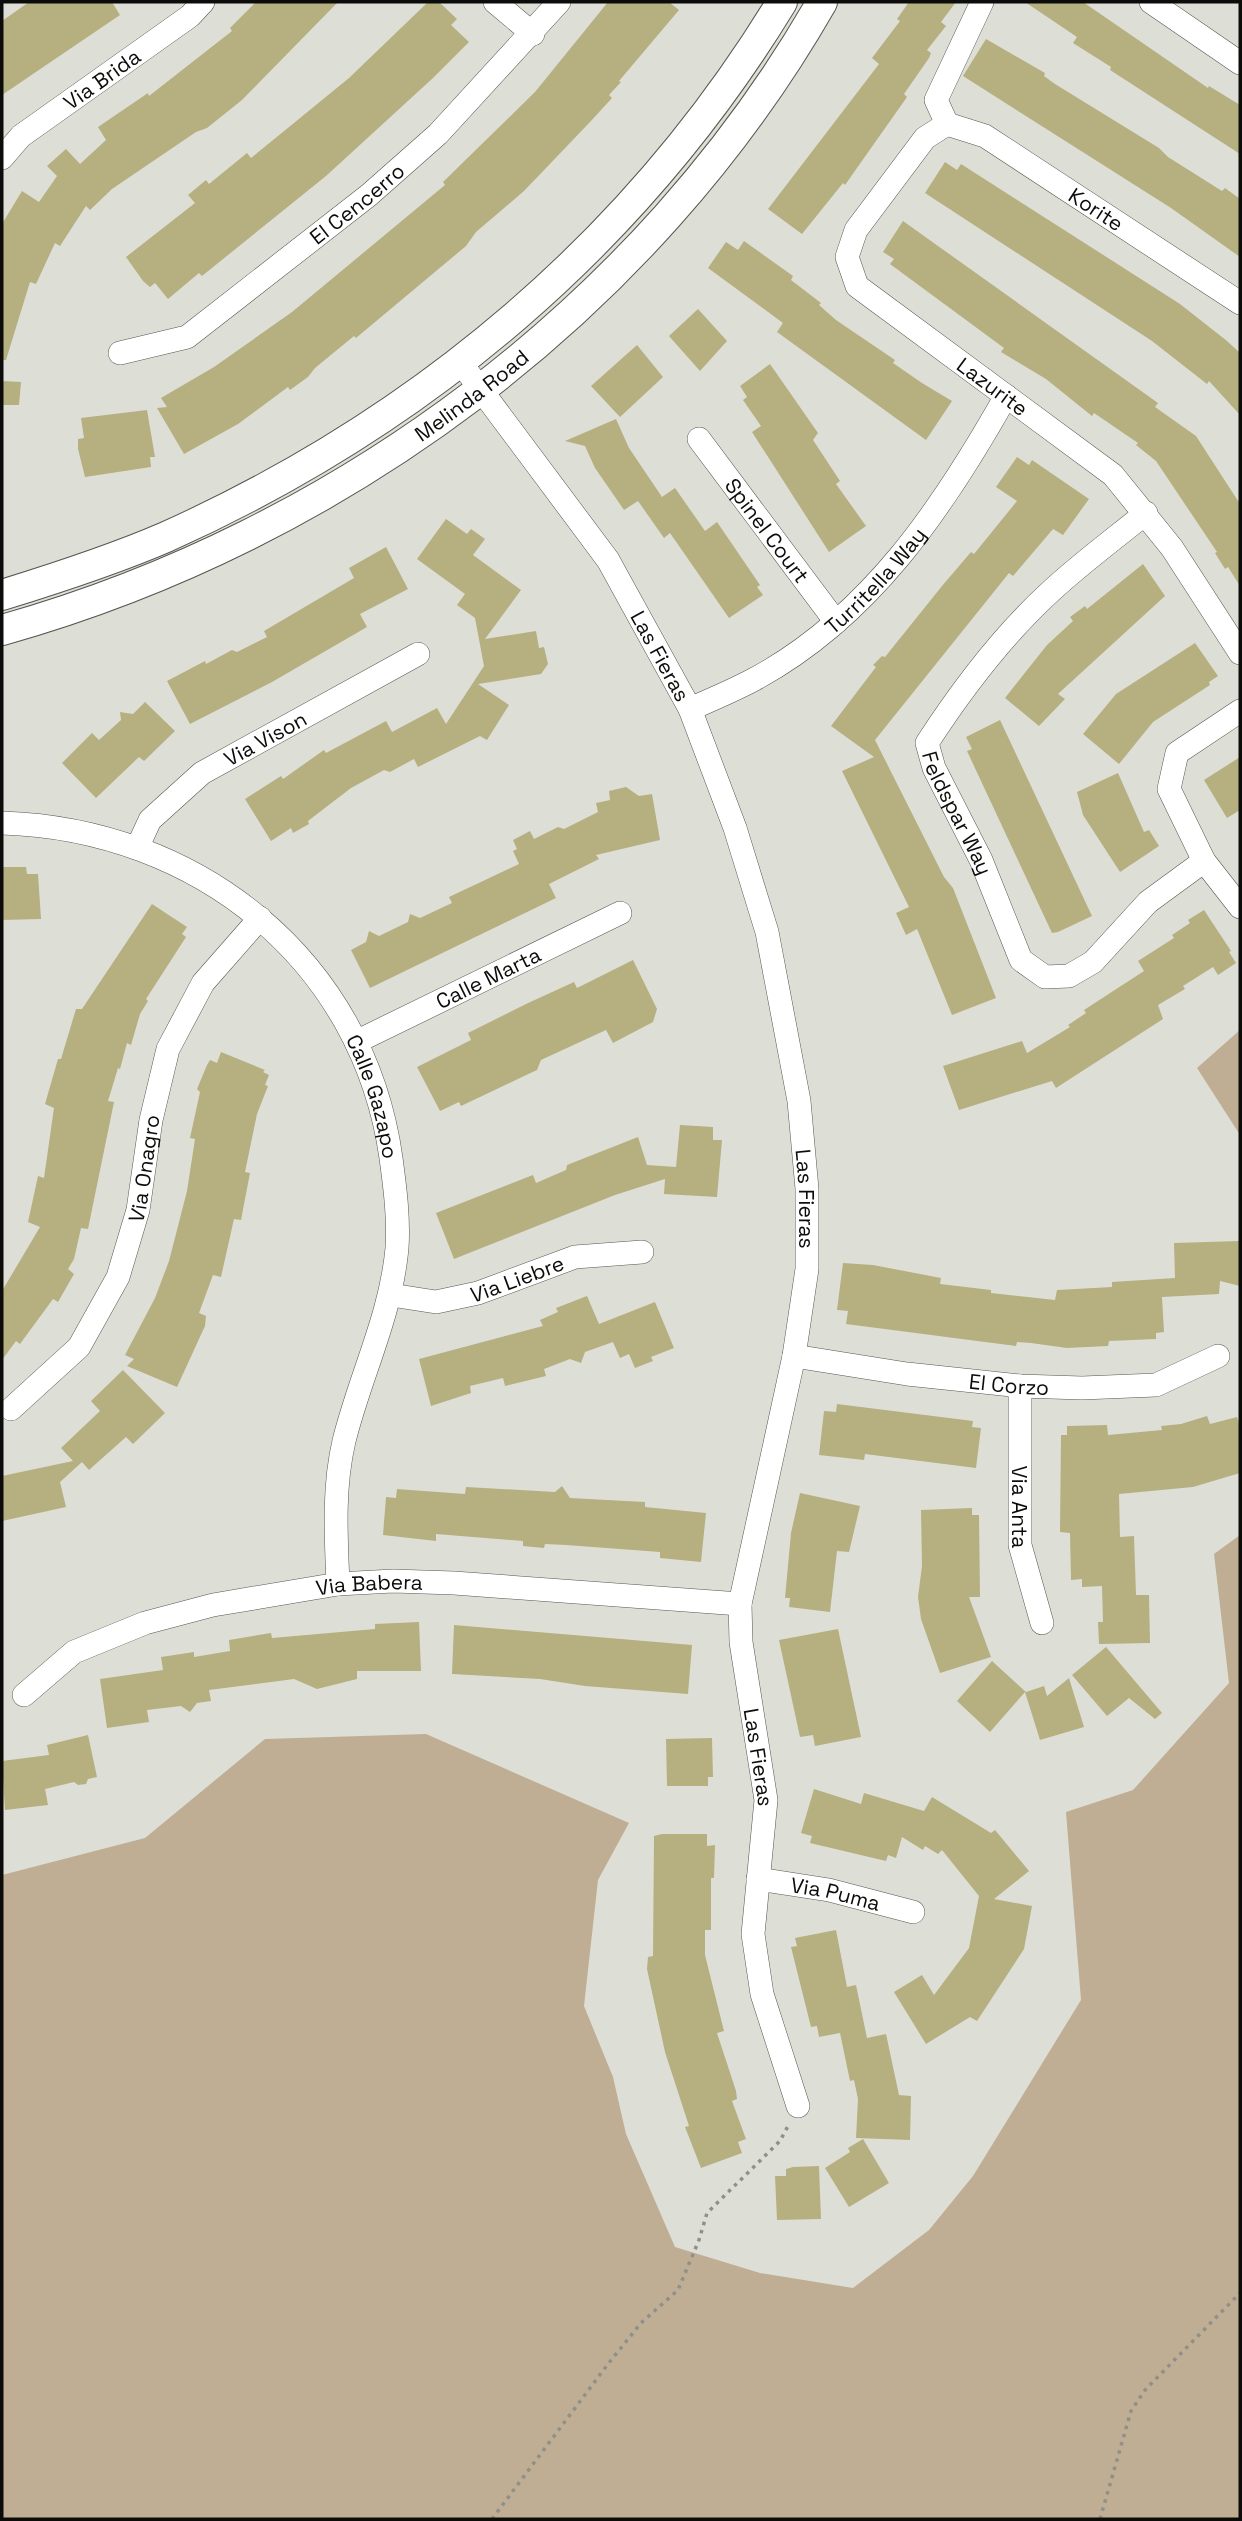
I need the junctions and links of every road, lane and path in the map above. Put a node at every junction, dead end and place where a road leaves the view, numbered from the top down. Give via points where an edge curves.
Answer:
1 (495, 2) edge
2 (559, 2) edge
3 (782, 2) edge
4 (822, 2) edge
5 (982, 2) edge
6 (1151, 2) edge
7 (190, 6) edge
8 (533, 34) junction
9 (1240, 63) edge
10 (947, 124) junction
11 (2, 158) edge
12 (1240, 303) edge
13 (120, 353) dead end
14 (461, 363) junction
15 (481, 391) junction
16 (1006, 396) junction
17 (699, 439) dead end
18 (1146, 513) junction
19 (2, 595) edge
20 (836, 622) junction
21 (2, 630) edge
22 (1240, 653) edge
23 (418, 654) dead end
24 (690, 709) junction
25 (1240, 711) edge
26 (2, 823) edge
27 (136, 848) junction
28 (1204, 860) junction
29 (1240, 907) edge
30 (620, 913) dead end
31 (260, 918) junction
32 (356, 1042) junction
33 (642, 1252) dead end
34 (391, 1295) junction
35 (794, 1356) junction
36 (1218, 1356) dead end
37 (1020, 1386) junction
38 (11, 1409) dead end
39 (338, 1584) junction
40 (740, 1604) junction
41 (1042, 1623) dead end
42 (24, 1695) dead end
43 (758, 1879) junction
44 (913, 1912) dead end
45 (798, 2106) joint
46 (1240, 2293) edge
47 (492, 2519) edge
48 (1100, 2519) edge

1 - 8 street
2 - 8 street, El Cencerro
3 - 14 main road, Melinda Road via 741,67 648,185 552,284
4 - 15 main road, Melinda Road via 771,83 703,174 571,312
5 - 10 street via 936,100
6 - 9 street
7 - 11 street, Via Brida via 21,136
8 - 13 street, El Cencerro via 438,134 369,195 187,337
10 - 12 street, Korite via 985,136
10 - 16 street, Lazurite via 925,138 856,230 847,257 857,286
14 - 15 street, Las Fieras
14 - 19 main road, Melinda Road via 385,417 244,499 163,538
15 - 21 main road, Melinda Road via 342,485 227,547 115,593
15 - 24 street, Las Fieras via 608,560
16 - 18 street, Lazurite via 1113,475
16 - 20 street, Turritella Way via 967,465 912,543
17 - 20 street, Spinel Court
18 - 22 street, Lazurite
18 - 28 street, Feldspar Way via 1049,593 1002,641 955,699 927,743 934,768 981,860 1021,960 1045,977 1069,976 1093,962 1148,902
20 - 24 street, Turritella Way via 754,680
23 - 27 street, Via Vison via 202,773 150,820
24 - 35 street, Las Fieras via 735,828 767,932 799,1101 807,1189 807,1269
25 - 28 street via 1177,753 1169,789
26 - 27 street, Calle Gazapo via 41,824
27 - 31 street, Calle Gazapo via 188,869
28 - 29 street
30 - 32 street, Calle Marta
31 - 32 street, Calle Gazapo via 309,965
31 - 38 street, Via Onagro via 203,983 167,1049 138,1210 118,1277 79,1347
32 - 34 street, Calle Gazapo via 384,1115 397,1202
33 - 34 street, Via Liebre via 575,1257 478,1293 436,1302
34 - 39 street, Calle Gazapo via 343,1445 335,1507
35 - 37 street, El Corzo
35 - 40 street, Las Fieras
36 - 37 street, El Corzo via 1156,1385
37 - 41 street, Via Anta via 1020,1545
39 - 40 street, Via Babera via 454,1583
39 - 42 street, Via Babera via 213,1605 145,1623 74,1653
40 - 43 street, Las Fieras via 741,1642 765,1800
43 - 44 street, Via Puma via 829,1890
43 - 45 street, Las Fieras via 753,1934 762,1994
45 - 47 path via 779,2141 707,2213 678,2290 625,2344
46 - 48 path via 1145,2389 1131,2411

